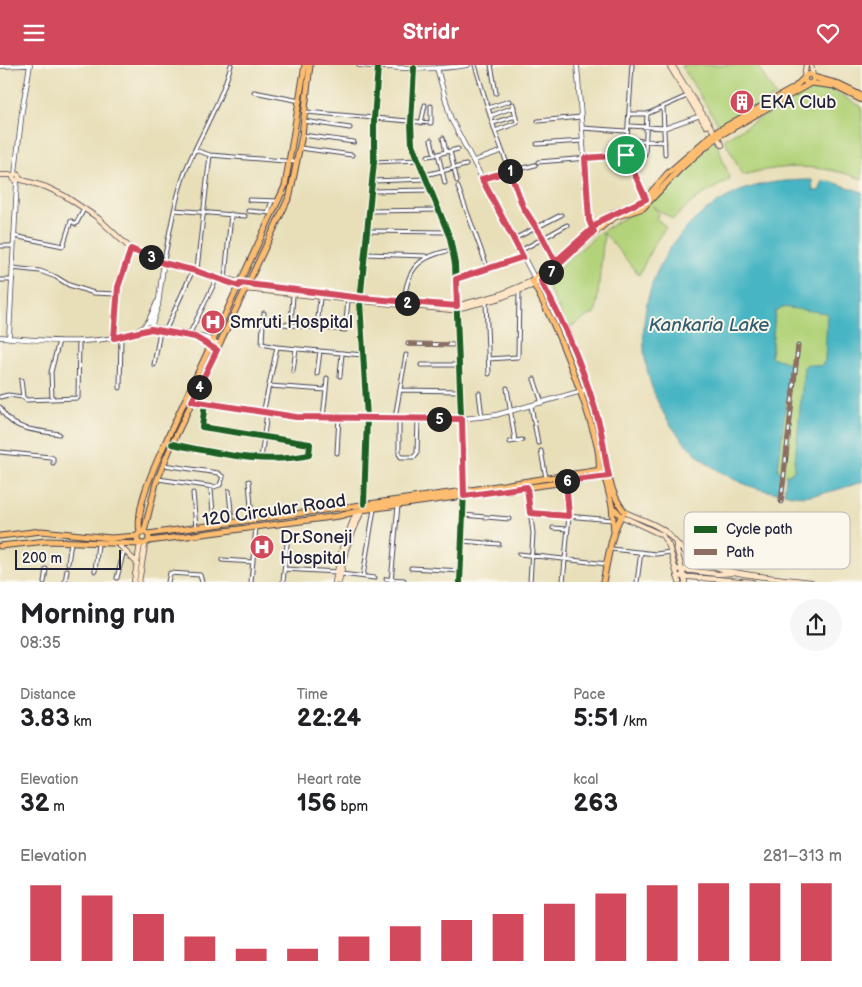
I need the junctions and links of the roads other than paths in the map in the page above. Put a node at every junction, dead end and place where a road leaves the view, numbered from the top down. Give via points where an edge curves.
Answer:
1 (29, 65) edge
2 (231, 65) edge
3 (305, 65) edge
4 (310, 65) edge
5 (359, 65) edge
6 (468, 65) edge
7 (475, 65) edge
8 (491, 65) edge
9 (577, 65) edge
10 (632, 65) edge
11 (671, 65) edge
12 (806, 65) edge
13 (811, 65) edge
14 (0, 66) edge
15 (381, 66) edge
16 (447, 66) edge
17 (414, 68) junction
18 (437, 68) junction
19 (813, 77) junction
20 (804, 78) junction
21 (810, 84) junction
22 (254, 92) dead end
23 (496, 93) dead end
24 (687, 96) junction
25 (862, 96) edge
26 (862, 100) edge
27 (300, 101) junction
28 (509, 101) dead end
29 (425, 105) dead end
30 (432, 106) dead end
31 (663, 107) junction
32 (488, 108) junction
33 (306, 112) junction
34 (630, 114) dead end
35 (647, 114) junction
36 (516, 115) junction
37 (490, 116) junction
38 (699, 116) junction
39 (581, 117) junction
40 (374, 119) junction
41 (304, 121) junction
42 (538, 121) dead end
43 (411, 123) junction
44 (421, 123) junction
45 (492, 123) junction
46 (630, 126) dead end
47 (646, 127) junction
48 (350, 128) dead end
49 (582, 128) junction
50 (665, 129) junction
51 (495, 131) junction
52 (626, 131) junction
53 (302, 135) junction
54 (715, 136) junction
55 (443, 138) dead end
56 (431, 140) dead end
57 (626, 140) junction
58 (583, 141) junction
59 (646, 141) junction
60 (354, 142) dead end
61 (665, 142) junction
62 (537, 144) dead end
63 (722, 145) dead end
64 (300, 148) junction
65 (458, 149) dead end
66 (195, 150) junction
67 (502, 151) junction
68 (448, 152) junction
69 (436, 154) junction
70 (645, 154) dead end
71 (665, 154) dead end
72 (210, 155) junction
73 (352, 155) dead end
74 (626, 155) junction
75 (428, 156) dead end
76 (585, 158) junction
77 (419, 160) junction
78 (290, 161) junction
79 (472, 161) junction
80 (297, 162) junction
81 (374, 162) junction
82 (538, 162) dead end
83 (466, 165) dead end
84 (536, 165) dead end
85 (454, 169) junction
86 (442, 171) junction
87 (510, 171) junction
88 (0, 176) edge
89 (16, 177) junction
90 (426, 177) junction
91 (482, 179) junction
92 (373, 181) junction
93 (457, 181) dead end
94 (445, 183) dead end
95 (458, 187) dead end
96 (432, 190) junction
97 (372, 191) junction
98 (249, 200) dead end
99 (272, 201) junction
100 (280, 201) junction
101 (648, 201) junction
102 (84, 209) junction
103 (175, 209) junction
104 (438, 210) junction
105 (248, 211) dead end
106 (370, 211) junction
107 (203, 212) junction
108 (271, 213) junction
109 (232, 214) junction
110 (561, 215) dead end
111 (245, 216) dead end
112 (567, 225) dead end
113 (536, 227) junction
114 (593, 230) junction
115 (367, 231) junction
116 (447, 232) junction
117 (14, 236) junction
118 (543, 238) junction
119 (514, 239) junction
120 (0, 246) edge
121 (13, 246) junction
122 (131, 249) junction
123 (452, 250) junction
124 (520, 251) junction
125 (366, 254) junction
126 (427, 256) junction
127 (523, 257) junction
128 (163, 262) junction
129 (555, 262) junction
130 (12, 268) junction
131 (488, 269) junction
132 (195, 270) junction
133 (217, 278) junction
134 (225, 278) junction
135 (456, 279) junction
136 (0, 280) edge
137 (12, 280) junction
138 (536, 281) junction
139 (239, 285) junction
140 (246, 287) junction
141 (519, 291) junction
142 (116, 294) junction
143 (293, 295) junction
144 (320, 297) junction
145 (361, 300) junction
146 (348, 301) junction
147 (486, 302) junction
148 (404, 303) junction
149 (457, 308) junction
150 (264, 313) dead end
151 (232, 319) junction
152 (263, 323) junction
153 (277, 323) dead end
154 (291, 325) junction
155 (149, 326) junction
156 (317, 328) junction
157 (166, 329) junction
158 (160, 331) junction
159 (172, 332) junction
160 (189, 335) junction
161 (0, 337) edge
162 (121, 337) junction
163 (195, 337) junction
164 (9, 338) junction
165 (114, 338) junction
166 (59, 341) junction
167 (79, 341) junction
168 (216, 342) junction
169 (408, 345) dead end
170 (458, 345) junction
171 (798, 346) dead end
172 (211, 347) junction
173 (277, 347) junction
174 (296, 349) junction
175 (217, 350) junction
176 (320, 351) junction
177 (342, 353) junction
178 (363, 355) junction
179 (406, 355) dead end
180 (488, 359) junction
181 (154, 365) dead end
182 (421, 365) dead end
183 (459, 365) junction
184 (293, 371) dead end
185 (317, 374) dead end
186 (489, 374) dead end
187 (340, 376) dead end
188 (327, 378) dead end
189 (534, 379) dead end
190 (21, 381) dead end
191 (268, 387) junction
192 (507, 387) dead end
193 (120, 389) dead end
194 (588, 389) junction
195 (326, 390) junction
196 (400, 391) junction
197 (461, 391) junction
198 (480, 393) dead end
199 (581, 393) junction
200 (0, 397) edge
201 (23, 397) junction
202 (52, 399) junction
203 (192, 401) junction
204 (206, 403) junction
205 (542, 403) junction
206 (530, 406) junction
207 (0, 407) edge
208 (512, 411) junction
209 (267, 412) junction
210 (323, 417) junction
211 (338, 417) junction
212 (482, 417) junction
213 (367, 418) junction
214 (397, 418) junction
215 (418, 419) junction
216 (462, 419) junction
217 (58, 434) dead end
218 (264, 437) junction
219 (522, 440) dead end
220 (515, 441) junction
221 (510, 442) dead end
222 (538, 443) dead end
223 (172, 444) junction
224 (0, 451) edge
225 (540, 451) dead end
226 (337, 453) dead end
227 (261, 459) junction
228 (53, 463) dead end
229 (164, 465) junction
230 (608, 469) junction
231 (599, 471) junction
232 (607, 476) junction
233 (157, 479) junction
234 (546, 479) junction
235 (249, 481) dead end
236 (566, 481) junction
237 (527, 487) junction
238 (211, 490) dead end
239 (229, 491) dead end
240 (192, 493) dead end
241 (464, 494) junction
242 (781, 502) dead end
243 (362, 504) junction
244 (398, 505) junction
245 (612, 506) junction
246 (374, 509) junction
247 (359, 512) junction
248 (530, 513) junction
249 (623, 514) junction
250 (464, 515) junction
251 (569, 516) junction
252 (509, 519) dead end
253 (252, 520) junction
254 (613, 520) junction
255 (232, 523) junction
256 (214, 525) junction
257 (256, 527) junction
258 (196, 528) junction
259 (553, 528) dead end
260 (568, 529) junction
261 (142, 534) junction
262 (614, 535) junction
263 (0, 536) edge
264 (71, 541) junction
265 (462, 541) junction
266 (674, 542) junction
267 (144, 543) junction
268 (98, 544) junction
269 (118, 544) junction
270 (286, 544) dead end
271 (499, 544) dead end
272 (0, 546) edge
273 (611, 549) junction
274 (124, 550) junction
275 (641, 552) junction
276 (684, 552) edge
277 (671, 553) junction
278 (519, 555) dead end
279 (532, 556) junction
280 (222, 560) dead end
281 (565, 560) junction
282 (253, 562) junction
283 (68, 563) dead end
284 (137, 563) junction
285 (607, 564) junction
286 (411, 568) dead end
287 (46, 569) dead end
288 (284, 569) junction
289 (675, 569) junction
290 (721, 569) edge
291 (67, 570) dead end
292 (682, 570) junction
293 (95, 571) dead end
294 (461, 571) junction
295 (339, 573) junction
296 (739, 573) junction
297 (680, 576) junction
298 (363, 577) junction
299 (117, 578) dead end
300 (375, 578) dead end
301 (386, 579) dead end
302 (392, 581) edge
303 (404, 581) dead end
304 (741, 581) junction
305 (44, 582) edge
306 (65, 582) edge
307 (134, 582) edge
308 (139, 582) edge
309 (168, 582) edge
310 (202, 582) edge
311 (252, 582) edge
312 (283, 582) edge
313 (335, 582) edge
314 (339, 582) edge
315 (460, 582) edge
316 (530, 582) edge
317 (563, 582) edge
318 (603, 582) edge
319 (637, 582) edge
320 (679, 582) edge
321 (685, 582) edge
322 (752, 582) edge
323 (811, 582) edge

1 - 14 street
1 - 89 street
2 - 66 street
3 - 27 main road
4 - 33 main road
5 - 15 street
6 - 16 street
7 - 32 street
8 - 23 street
9 - 39 street
10 - 52 street
11 - 24 main road
11 - 54 main road
12 - 20 main road
13 - 19 main road
15 - 17 street
15 - 40 street
16 - 18 street
17 - 18 street
17 - 43 street
18 - 79 street via 451,119
19 - 20 main road via 808,75
19 - 21 main road
19 - 25 main road
20 - 21 main road
20 - 54 main road via 794,88
21 - 26 main road via 834,86
21 - 54 main road
22 - 27 street
24 - 31 street
24 - 38 main road
27 - 78 main road
28 - 32 street
29 - 44 street
30 - 44 street via 431,123
31 - 35 street
31 - 50 street
32 - 37 street
33 - 40 street
33 - 41 main road
34 - 35 street
35 - 47 street
36 - 37 street via 513,106
36 - 45 street
36 - 51 street via 517,123
37 - 45 street
38 - 50 street
38 - 54 main road
39 - 42 street
39 - 49 street
40 - 43 street
40 - 81 street
41 - 48 street
41 - 53 main road
43 - 44 street
43 - 77 street via 412,144
45 - 51 street
46 - 47 street
47 - 50 street
47 - 59 street
49 - 52 street
49 - 58 street
50 - 61 street
51 - 67 street
52 - 57 street
53 - 60 street
53 - 64 main road
54 - 63 main road
54 - 101 main road
55 - 68 street
56 - 69 street
57 - 59 street
57 - 74 street
58 - 62 street
58 - 76 street
59 - 61 street
59 - 70 street
61 - 71 street
64 - 73 street
64 - 80 main road
65 - 68 street
66 - 72 street
66 - 103 street
67 - 79 street
67 - 87 street
68 - 69 street
68 - 85 street
69 - 75 street
69 - 86 street
72 - 78 street
72 - 107 street
74 - 76 street
74 - 101 street
76 - 82 street
76 - 114 street
77 - 81 street
77 - 90 street
78 - 80 street
78 - 100 main road
79 - 91 street
80 - 140 main road via 290,195
81 - 92 street
83 - 85 street
84 - 87 street
85 - 86 street
85 - 93 street
86 - 90 street
86 - 94 street
87 - 91 street
87 - 113 street via 523,207
88 - 89 main road
89 - 102 main road via 46,187
89 - 117 street
89 - 128 main road via 66,193 132,247
90 - 92 street
90 - 96 street
91 - 119 street
92 - 97 street
95 - 131 street
96 - 97 street
96 - 104 street
97 - 106 street
98 - 99 street
99 - 100 street
99 - 108 street
100 - 108 main road
101 - 114 main road via 643,208 615,217
102 - 117 street via 76,224 71,221 63,246
102 - 122 main road
103 - 107 street
103 - 128 street
104 - 106 street
104 - 116 street
105 - 108 street
106 - 115 street
107 - 109 street
107 - 132 street
108 - 139 main road
109 - 111 street
109 - 134 street
110 - 113 street
112 - 118 street
113 - 118 street
113 - 119 street
114 - 129 main road
114 - 138 main road
115 - 116 street
115 - 125 street
116 - 123 street
117 - 121 street
118 - 124 street
118 - 129 street
119 - 124 street
120 - 121 street
121 - 130 street
122 - 128 main road
122 - 142 street
123 - 126 street
123 - 135 street
124 - 127 street
125 - 126 street
125 - 145 street
126 - 148 street via 407,279
127 - 131 street
127 - 138 street
128 - 132 main road
128 - 155 street via 157,302
129 - 138 main road
130 - 137 street
130 - 142 street via 40,271 94,293
131 - 135 street
132 - 133 main road
132 - 134 main road
132 - 157 street
133 - 139 main road
133 - 160 street
134 - 139 main road
135 - 149 street
136 - 137 street
137 - 164 street
138 - 141 main road
138 - 149 main road
138 - 194 main road via 568,337
138 - 199 main road
139 - 140 main road
139 - 168 main road
140 - 143 main road
140 - 145 main road
140 - 151 main road
141 - 147 main road
141 - 180 street via 518,357
142 - 165 street
143 - 144 main road
143 - 154 street
144 - 146 main road
144 - 156 street
145 - 146 main road
145 - 148 main road
145 - 149 main road
145 - 178 street
146 - 156 street via 345,330
147 - 149 main road
147 - 180 street
148 - 149 main road
149 - 170 street
150 - 152 street
151 - 152 street
151 - 168 main road
152 - 173 street via 262,344
153 - 154 street
154 - 156 street
155 - 157 street
155 - 158 street
155 - 162 street
157 - 159 street
158 - 159 street
158 - 181 street
159 - 160 street
160 - 163 street
161 - 164 street
162 - 165 street
162 - 193 street
163 - 168 street
163 - 172 street
164 - 166 street
165 - 167 street
166 - 167 street
166 - 202 street via 52,365
167 - 202 street via 78,398
168 - 172 main road
168 - 175 main road
169 - 170 street
170 - 183 street
171 - 242 street
172 - 175 street
172 - 261 main road via 150,480 138,524
173 - 174 street
173 - 191 street
174 - 176 street
174 - 184 street
175 - 203 main road
176 - 177 street
176 - 185 street
177 - 178 street
177 - 187 street
178 - 213 street
179 - 196 street
180 - 186 street
182 - 183 street
183 - 197 street
188 - 195 street
189 - 205 street
190 - 201 street
191 - 195 street
191 - 209 street via 264,409
192 - 208 street
194 - 199 street
194 - 230 main road
195 - 210 street
196 - 197 street
196 - 214 street
197 - 216 street
198 - 212 street
199 - 205 street
199 - 231 main road via 594,431
200 - 201 street
201 - 202 street
203 - 204 street
203 - 223 main road
204 - 209 street
204 - 218 street via 202,427
205 - 206 street
206 - 208 street
206 - 222 street
207 - 217 street via 18,427
208 - 212 street
208 - 220 street
209 - 210 street
209 - 218 street
210 - 211 street
211 - 213 street
211 - 226 street
212 - 216 street
213 - 214 street
213 - 243 street
214 - 215 street
214 - 215 street via 401,457 414,457 417,453
215 - 216 street
216 - 241 street
218 - 227 street
218 - 227 street via 311,445 308,456
219 - 220 street
220 - 221 street
223 - 227 street
223 - 229 main road
224 - 228 street via 50,457
225 - 234 street
229 - 233 main road
229 - 233 street via 218,473 223,477 220,485 214,487
230 - 231 main road, 120 Circular Road
230 - 232 main road
231 - 232 main road
231 - 234 main road, 120 Circular Road
232 - 236 main road, 120 Circular Road
232 - 245 main road
232 - 249 main road
233 - 261 main road
234 - 241 main road, 120 Circular Road
235 - 253 street
236 - 237 main road, 120 Circular Road
236 - 251 street
237 - 241 main road, 120 Circular Road
237 - 248 street
238 - 256 street
239 - 255 street
240 - 258 street
241 - 243 main road, 120 Circular Road
241 - 244 main road, 120 Circular Road
241 - 250 street
243 - 247 main road
243 - 253 main road, 120 Circular Road
244 - 246 main road, 120 Circular Road
244 - 302 street
245 - 249 main road
245 - 254 main road
246 - 247 main road, 120 Circular Road
246 - 298 street
247 - 257 main road, 120 Circular Road
247 - 295 main road
248 - 251 street
248 - 279 street
249 - 262 main road
249 - 266 main road via 662,530
249 - 277 main road via 662,535
250 - 252 street
250 - 265 street
251 - 254 street
251 - 260 street
253 - 255 main road, 120 Circular Road
254 - 262 main road
255 - 256 main road, 120 Circular Road
256 - 258 main road, 120 Circular Road
257 - 267 main road, 120 Circular Road
257 - 282 street
258 - 261 main road, 120 Circular Road
259 - 260 street
260 - 281 street
261 - 263 main road, 120 Circular Road via 111,538 40,531
261 - 267 main road
261 - 267 main road
262 - 273 main road
264 - 268 main road, 120 Circular Road
264 - 272 main road, 120 Circular Road via 28,541
264 - 283 street
265 - 271 street
265 - 294 street
266 - 276 main road
266 - 292 main road
267 - 269 main road, 120 Circular Road
267 - 284 main road
267 - 308 main road
268 - 269 main road, 120 Circular Road
268 - 293 street
269 - 274 main road
270 - 288 street
273 - 275 street
273 - 285 main road
274 - 284 main road
274 - 299 street
275 - 277 street
275 - 319 street
277 - 289 main road
278 - 279 street
279 - 281 street
279 - 316 street
280 - 282 street
281 - 285 street
281 - 317 street
282 - 311 street
284 - 307 main road
285 - 318 main road
286 - 294 street
287 - 305 street
288 - 295 street
288 - 312 street
289 - 292 main road
289 - 297 main road
290 - 296 main road
291 - 306 street
292 - 296 main road
292 - 297 main road
294 - 315 street
295 - 298 street
295 - 313 main road
295 - 314 main road
296 - 304 main road
296 - 323 main road
297 - 304 main road
297 - 320 main road
297 - 321 main road
298 - 300 street
301 - 302 street
302 - 303 street
304 - 322 main road
309 - 310 street via 170,573 200,575

